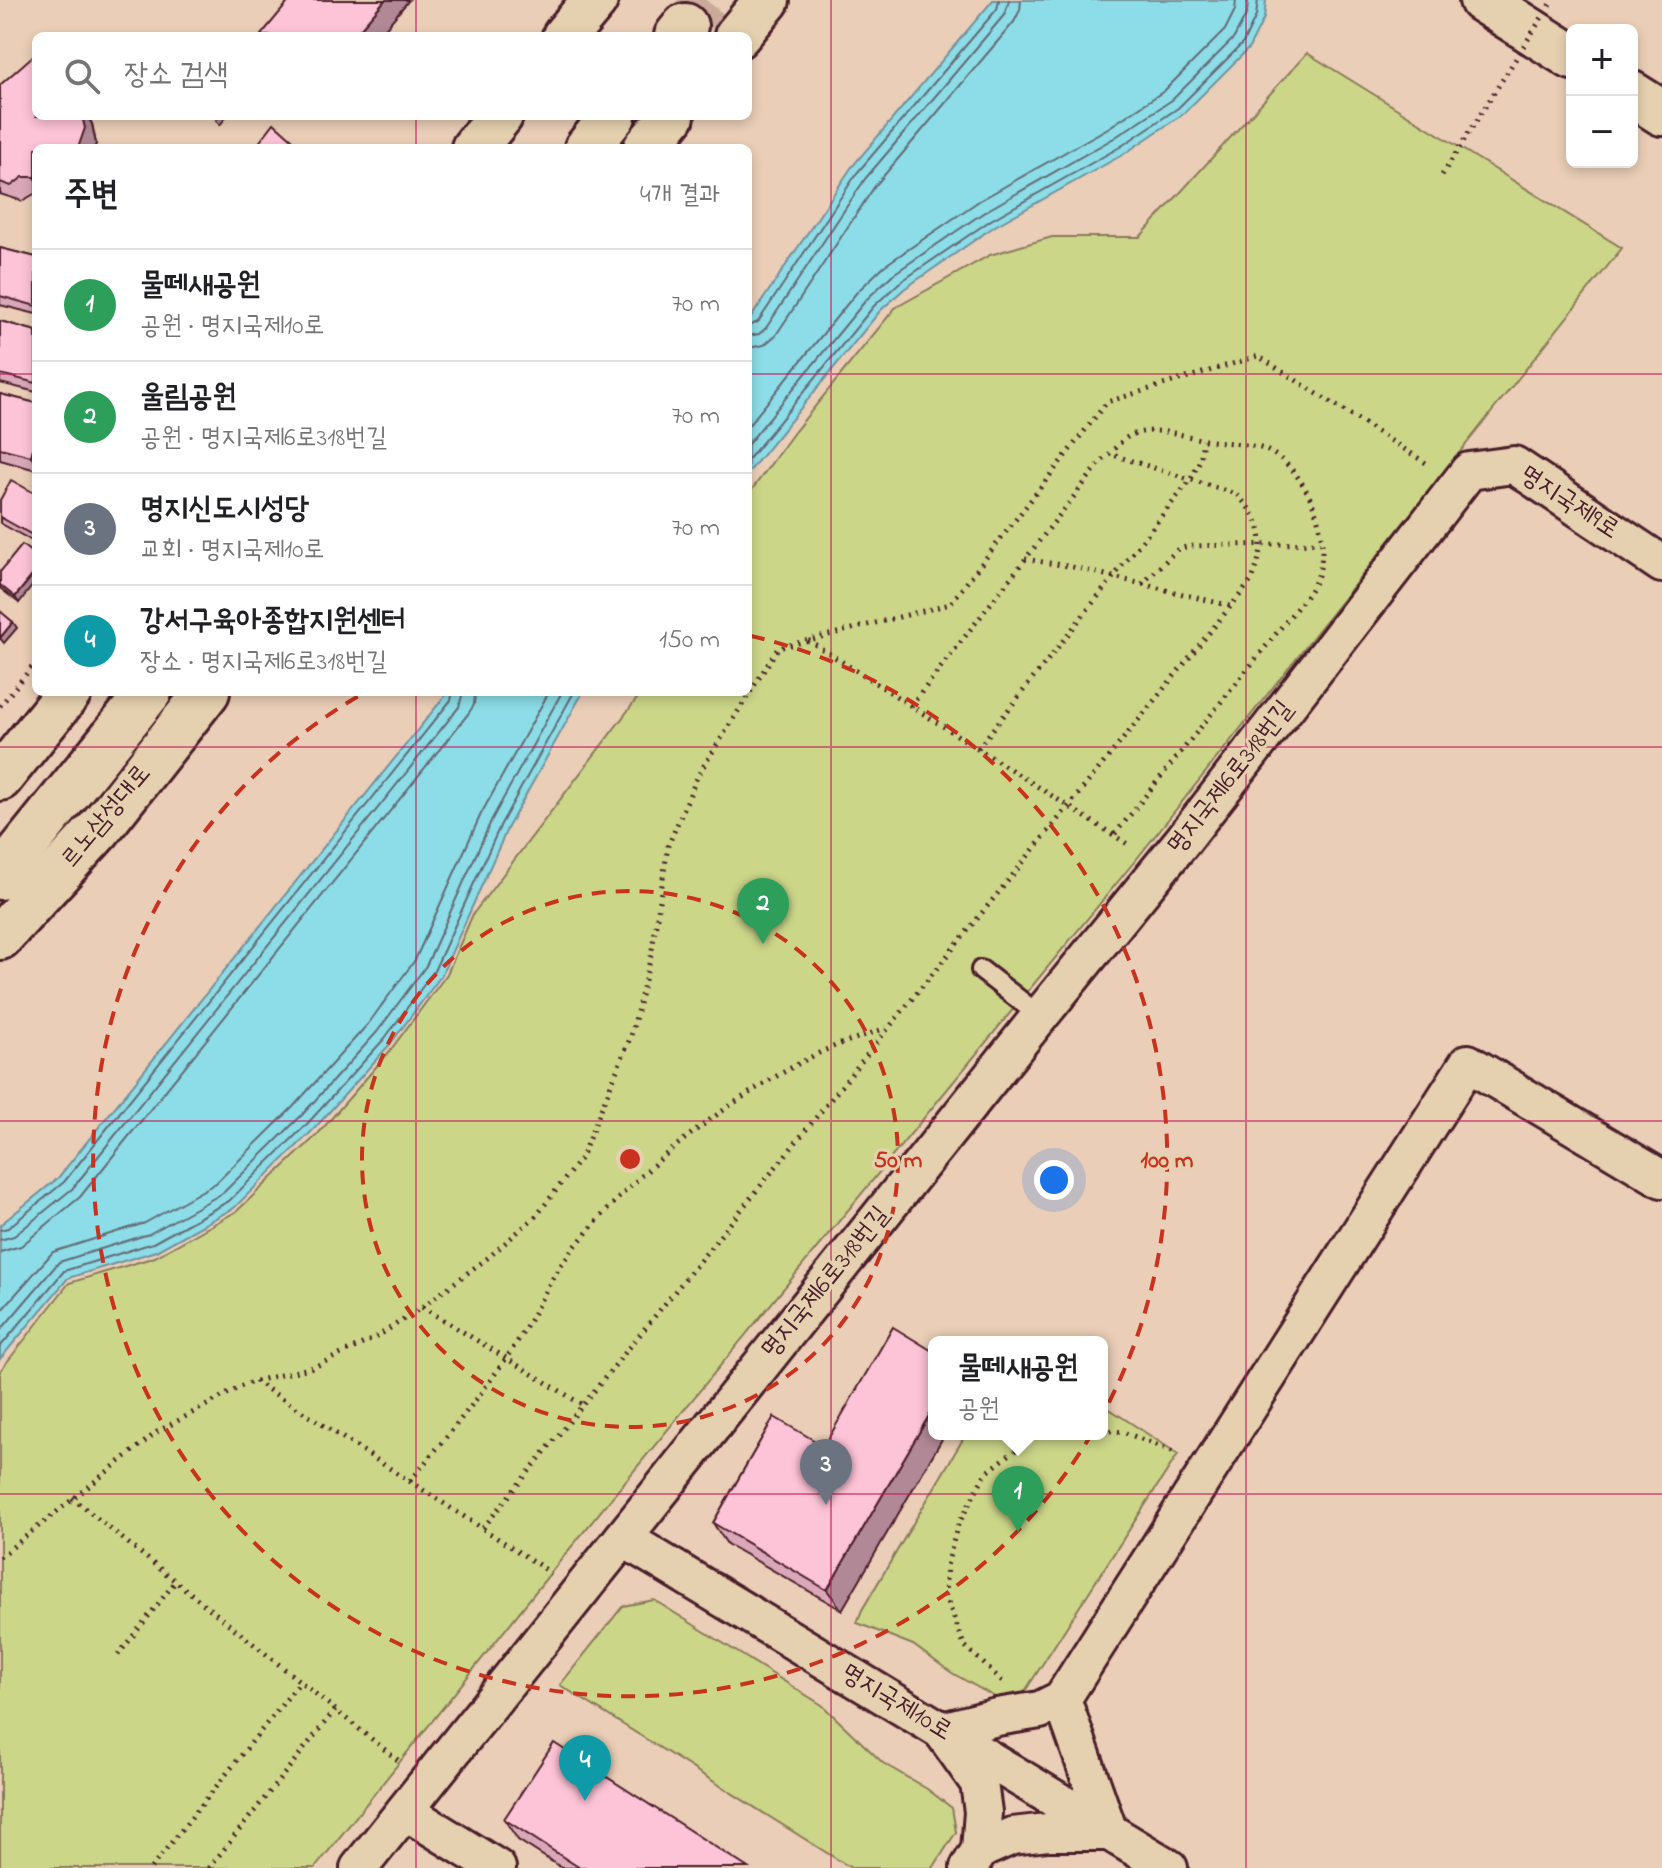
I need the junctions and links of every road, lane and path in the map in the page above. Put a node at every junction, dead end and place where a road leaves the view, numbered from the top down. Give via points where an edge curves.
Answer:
1 (595, 0) edge
2 (622, 0) edge
3 (767, 0) edge
4 (1482, 0) edge
5 (1553, 0) edge
6 (568, 32) edge
7 (596, 32) edge
8 (740, 32) edge
9 (1566, 53) edge
10 (1635, 96) edge
11 (1662, 113) edge
12 (497, 120) edge
13 (526, 120) edge
14 (610, 120) edge
15 (669, 120) edge
16 (477, 144) edge
17 (507, 144) edge
18 (590, 144) edge
19 (649, 144) edge
20 (1442, 175) dead end
21 (1203, 440) junction
22 (1110, 454) junction
23 (1426, 463) dead end
24 (1469, 471) joint
25 (1191, 479) junction
26 (1320, 543) junction
27 (1261, 544) junction
28 (1025, 559) junction
29 (1662, 564) edge
30 (1112, 576) junction
31 (1142, 584) junction
32 (1231, 606) junction
33 (808, 640) junction
34 (32, 667) edge
35 (752, 689) edge
36 (32, 690) edge
37 (66, 696) edge
38 (146, 696) edge
39 (204, 696) edge
40 (748, 696) edge
41 (0, 706) edge
42 (911, 706) junction
43 (0, 729) edge
44 (978, 748) junction
45 (0, 778) edge
46 (1068, 806) junction
47 (1114, 835) junction
48 (1129, 845) dead end
49 (0, 877) edge
50 (0, 937) edge
51 (981, 970) dead end
52 (1040, 1016) junction
53 (887, 1027) junction
54 (1662, 1179) edge
55 (422, 1307) junction
56 (506, 1358) junction
57 (255, 1381) junction
58 (583, 1405) junction
59 (1108, 1431) edge
60 (1028, 1440) edge
61 (1178, 1454) dead end
62 (410, 1481) junction
63 (72, 1498) junction
64 (483, 1528) junction
65 (623, 1538) junction
66 (0, 1557) edge
67 (553, 1575) dead end
68 (176, 1581) junction
69 (118, 1655) dead end
70 (300, 1682) junction
71 (1009, 1688) dead end
72 (1062, 1699) junction
73 (335, 1710) junction
74 (942, 1731) junction
75 (401, 1763) dead end
76 (405, 1811) junction
77 (1109, 1832) junction
78 (974, 1859) edge
79 (151, 1868) edge
80 (209, 1868) edge
81 (359, 1868) edge
82 (497, 1868) edge
83 (1169, 1868) edge

1 - 6 main road
2 - 7 main road
3 - 8 main road
4 - 9 main road
5 - 20 path, bridge
10 - 11 main road
12 - 16 main road
13 - 17 main road
14 - 18 main road
15 - 19 main road
21 - 22 path via 1139,432
21 - 25 path
21 - 26 path via 1266,450 1283,462 1310,495
22 - 25 path
22 - 28 path
23 - 33 path via 1258,356 1107,402 950,604
24 - 29 street, 명지국제9로 via 1514,465
24 - 52 street, 명지국제6로318번길
25 - 27 path via 1236,494 1260,528
25 - 30 path
26 - 27 path
26 - 47 path via 1319,571 1308,594
27 - 31 path via 1178,549
27 - 32 path via 1252,580
28 - 30 path
28 - 42 path
30 - 31 path
30 - 44 path
31 - 32 path
32 - 46 path
33 - 35 path via 778,648
33 - 42 path
34 - 41 path
36 - 43 main road
37 - 45 main road
38 - 49 main road
39 - 50 main road, 르노삼성대로 via 99,829
40 - 55 path via 698,775 668,846 651,956 631,1036 581,1158 537,1215
42 - 44 path
44 - 46 path
46 - 47 path
46 - 53 path
47 - 48 path
51 - 52 lane
52 - 65 street, 명지국제6로318번길
53 - 56 path via 816,1055 731,1103 662,1159 564,1260
53 - 58 path
54 - 72 street via 1468,1063
55 - 56 path
55 - 57 path via 375,1338 314,1367
56 - 58 path
56 - 62 path via 483,1394
57 - 62 path
57 - 63 path via 157,1432
58 - 64 path
59 - 61 path
60 - 71 path via 985,1474 957,1527 947,1566 945,1594 964,1645
62 - 64 path
63 - 66 path
63 - 68 path
64 - 67 path
65 - 74 street, 명지국제10로
65 - 76 street, 명지국제6로318번길
68 - 69 path
68 - 70 path
70 - 73 path
70 - 79 path
72 - 74 street via 1040,1710
72 - 77 street
73 - 75 path
73 - 80 path
74 - 77 street, 명지국제10로
74 - 78 street via 979,1783 983,1812
76 - 81 street, 명지국제6로318번길
76 - 82 street
77 - 78 street via 1012,1836
77 - 83 street, 명지국제10로

